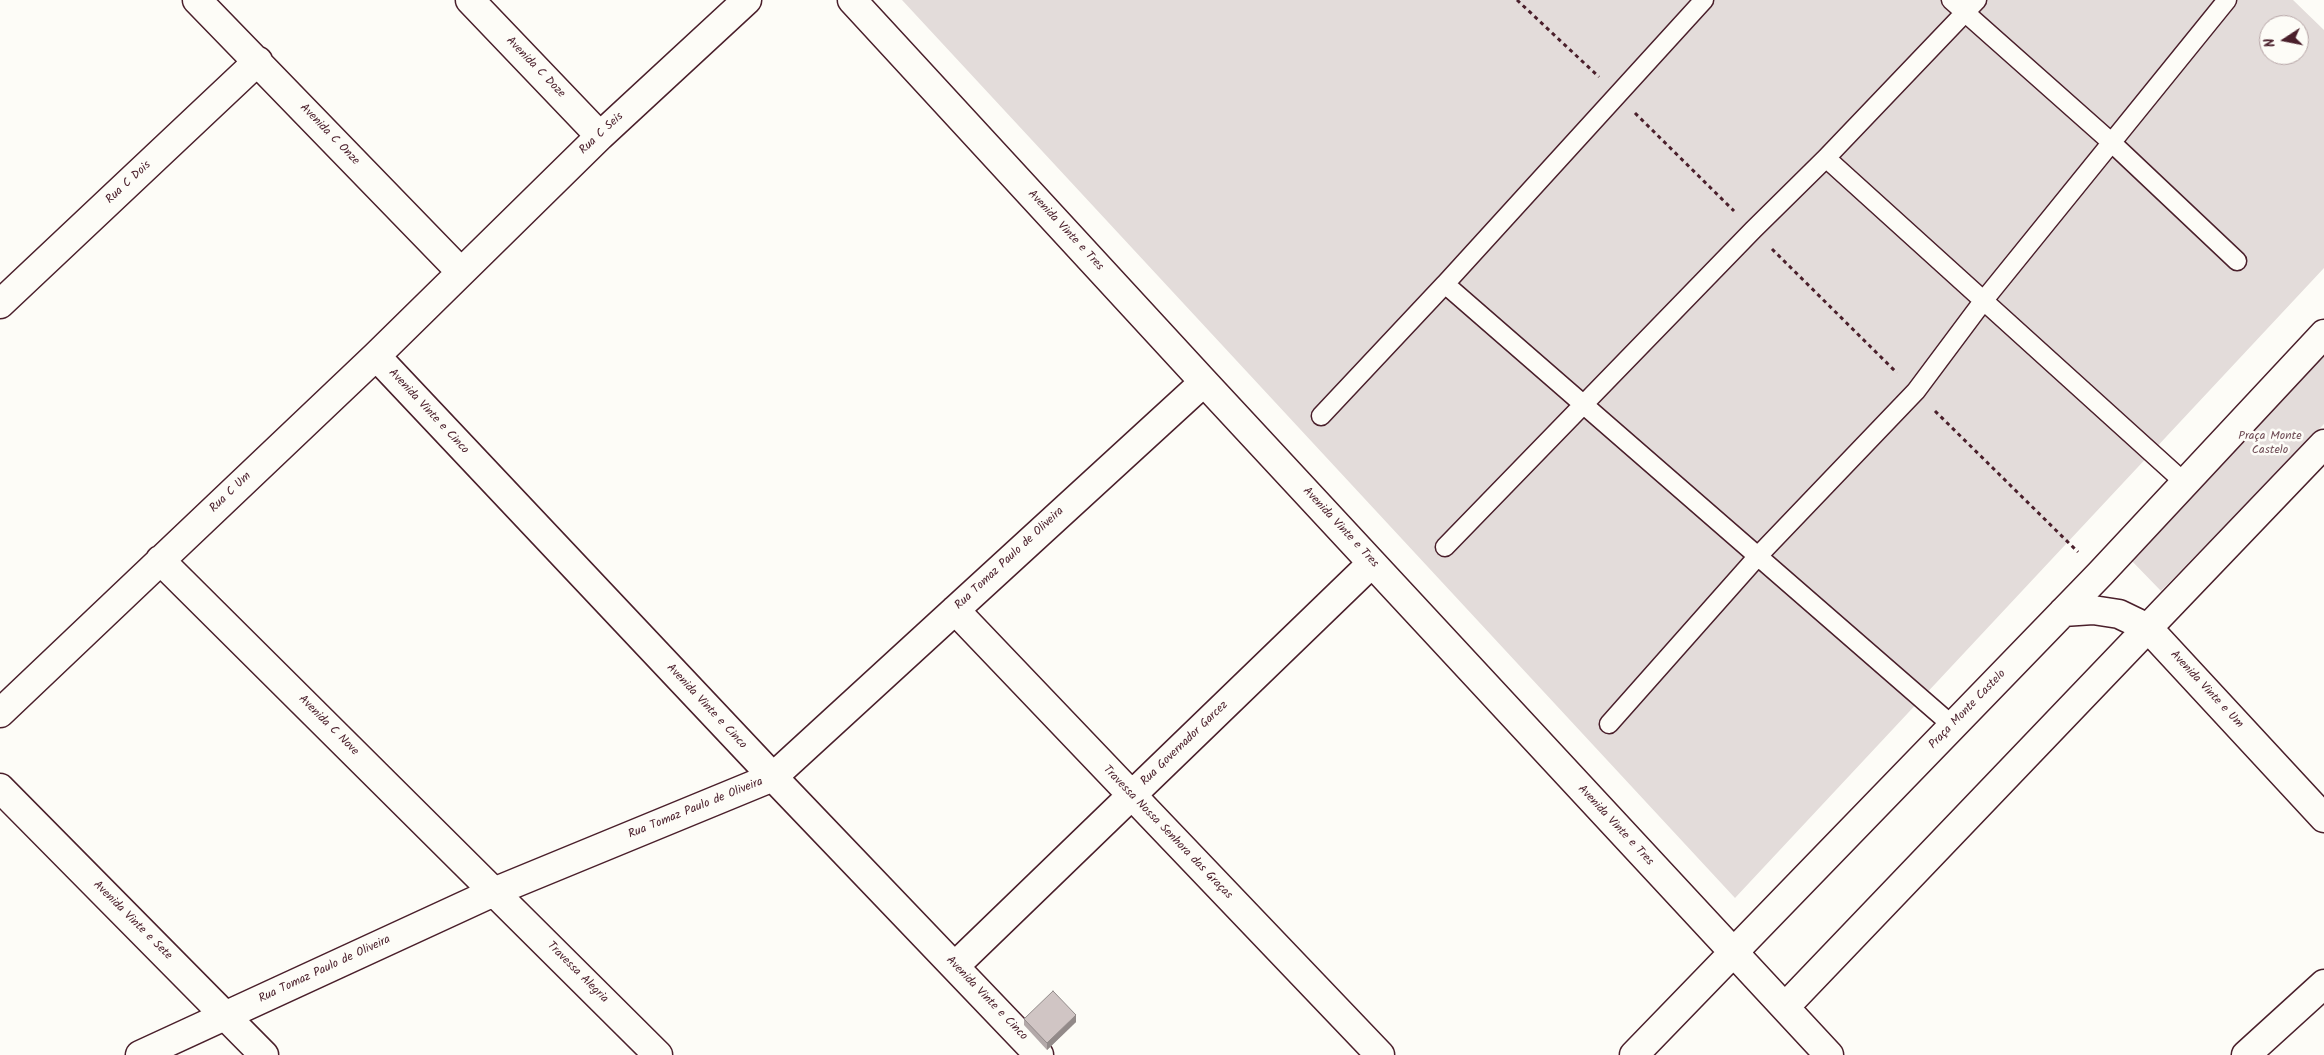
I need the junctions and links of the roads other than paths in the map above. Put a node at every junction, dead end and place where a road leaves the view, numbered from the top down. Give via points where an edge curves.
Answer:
1 (197, 0) edge
2 (470, 0) edge
3 (747, 0) edge
4 (852, 0) edge
5 (1704, 0) edge
6 (1951, 0) edge
7 (2228, 0) edge
8 (1971, 6) edge
9 (258, 62) junction
10 (600, 136) junction
11 (2111, 142) junction
12 (1826, 158) junction
13 (2237, 261) dead end
14 (460, 271) junction
15 (1445, 284) junction
16 (1984, 300) junction
17 (0, 304) edge
18 (2324, 334) edge
19 (376, 356) junction
20 (1204, 382) junction
21 (1584, 405) junction
22 (1321, 416) dead end
23 (2324, 444) edge
24 (2186, 483) junction
25 (1445, 547) dead end
26 (1758, 556) junction
27 (160, 560) junction
28 (1372, 563) junction
29 (955, 610) junction
30 (2063, 612) junction
31 (2148, 628) junction
32 (0, 713) edge
33 (1609, 724) dead end
34 (1953, 726) junction
35 (773, 777) junction
36 (0, 788) edge
37 (1132, 796) junction
38 (2324, 818) edge
39 (496, 891) junction
40 (1733, 953) junction
41 (955, 966) junction
42 (2324, 984) edge
43 (1785, 1008) junction
44 (225, 1016) junction
45 (140, 1055) edge
46 (264, 1055) edge
47 (658, 1055) edge
48 (1040, 1055) edge
49 (1380, 1055) edge
50 (1634, 1055) edge
51 (1829, 1055) edge
52 (2246, 1055) edge

1 - 9 street, Avenida C Onze
2 - 10 street, Avenida C Doze
3 - 10 street, Rua C Seis
4 - 20 street, Avenida Vinte e Tres
5 - 15 lane
6 - 8 lane
7 - 11 lane
8 - 11 lane
8 - 12 lane
9 - 14 street, Avenida C Onze
9 - 17 street, Rua C Dois
10 - 14 street, Rua C Seis
11 - 13 lane
11 - 16 lane
12 - 16 lane
12 - 21 lane
14 - 19 street, Rua C Um
15 - 21 lane
15 - 22 lane
16 - 24 lane
16 - 26 lane via 1916,391
18 - 24 street, Praça Monte Castelo
19 - 27 street, Rua C Um
19 - 35 street, Avenida Vinte e Cinco
20 - 28 street, Avenida Vinte e Tres
20 - 29 street, Rua Tomaz Paulo de Oliveira
21 - 25 lane
21 - 26 lane
23 - 31 street
24 - 30 street, Praça Monte Castelo
26 - 33 lane
26 - 34 lane
27 - 32 street, Rua C Um
27 - 39 street, Avenida C Nove
28 - 37 street, Rua Governador Garcez
28 - 40 street, Avenida Vinte e Tres
29 - 35 street, Rua Tomaz Paulo de Oliveira
29 - 37 street, Travessa Nossa Senhora das Graças
30 - 31 street, Avenida Vinte e Um via 2093,610 2120,614
30 - 34 street, Praça Monte Castelo
31 - 38 street, Avenida Vinte e Um
31 - 43 street
34 - 40 street, Praça Monte Castelo
35 - 39 street, Rua Tomaz Paulo de Oliveira
35 - 41 street, Avenida Vinte e Cinco
36 - 44 street, Avenida Vinte e Sete
37 - 41 street, Rua Governador Garcez
37 - 49 street, Travessa Nossa Senhora das Graças
39 - 44 street, Rua Tomaz Paulo de Oliveira
39 - 47 street, Travessa Alegria
40 - 43 street, Avenida Vinte e Tres
40 - 50 street, Praça Monte Castelo
41 - 48 street, Avenida Vinte e Cinco
42 - 52 street
43 - 51 street, Avenida Vinte e Tres
44 - 45 street, Rua Tomaz Paulo de Oliveira
44 - 46 street, Avenida Vinte e Sete

